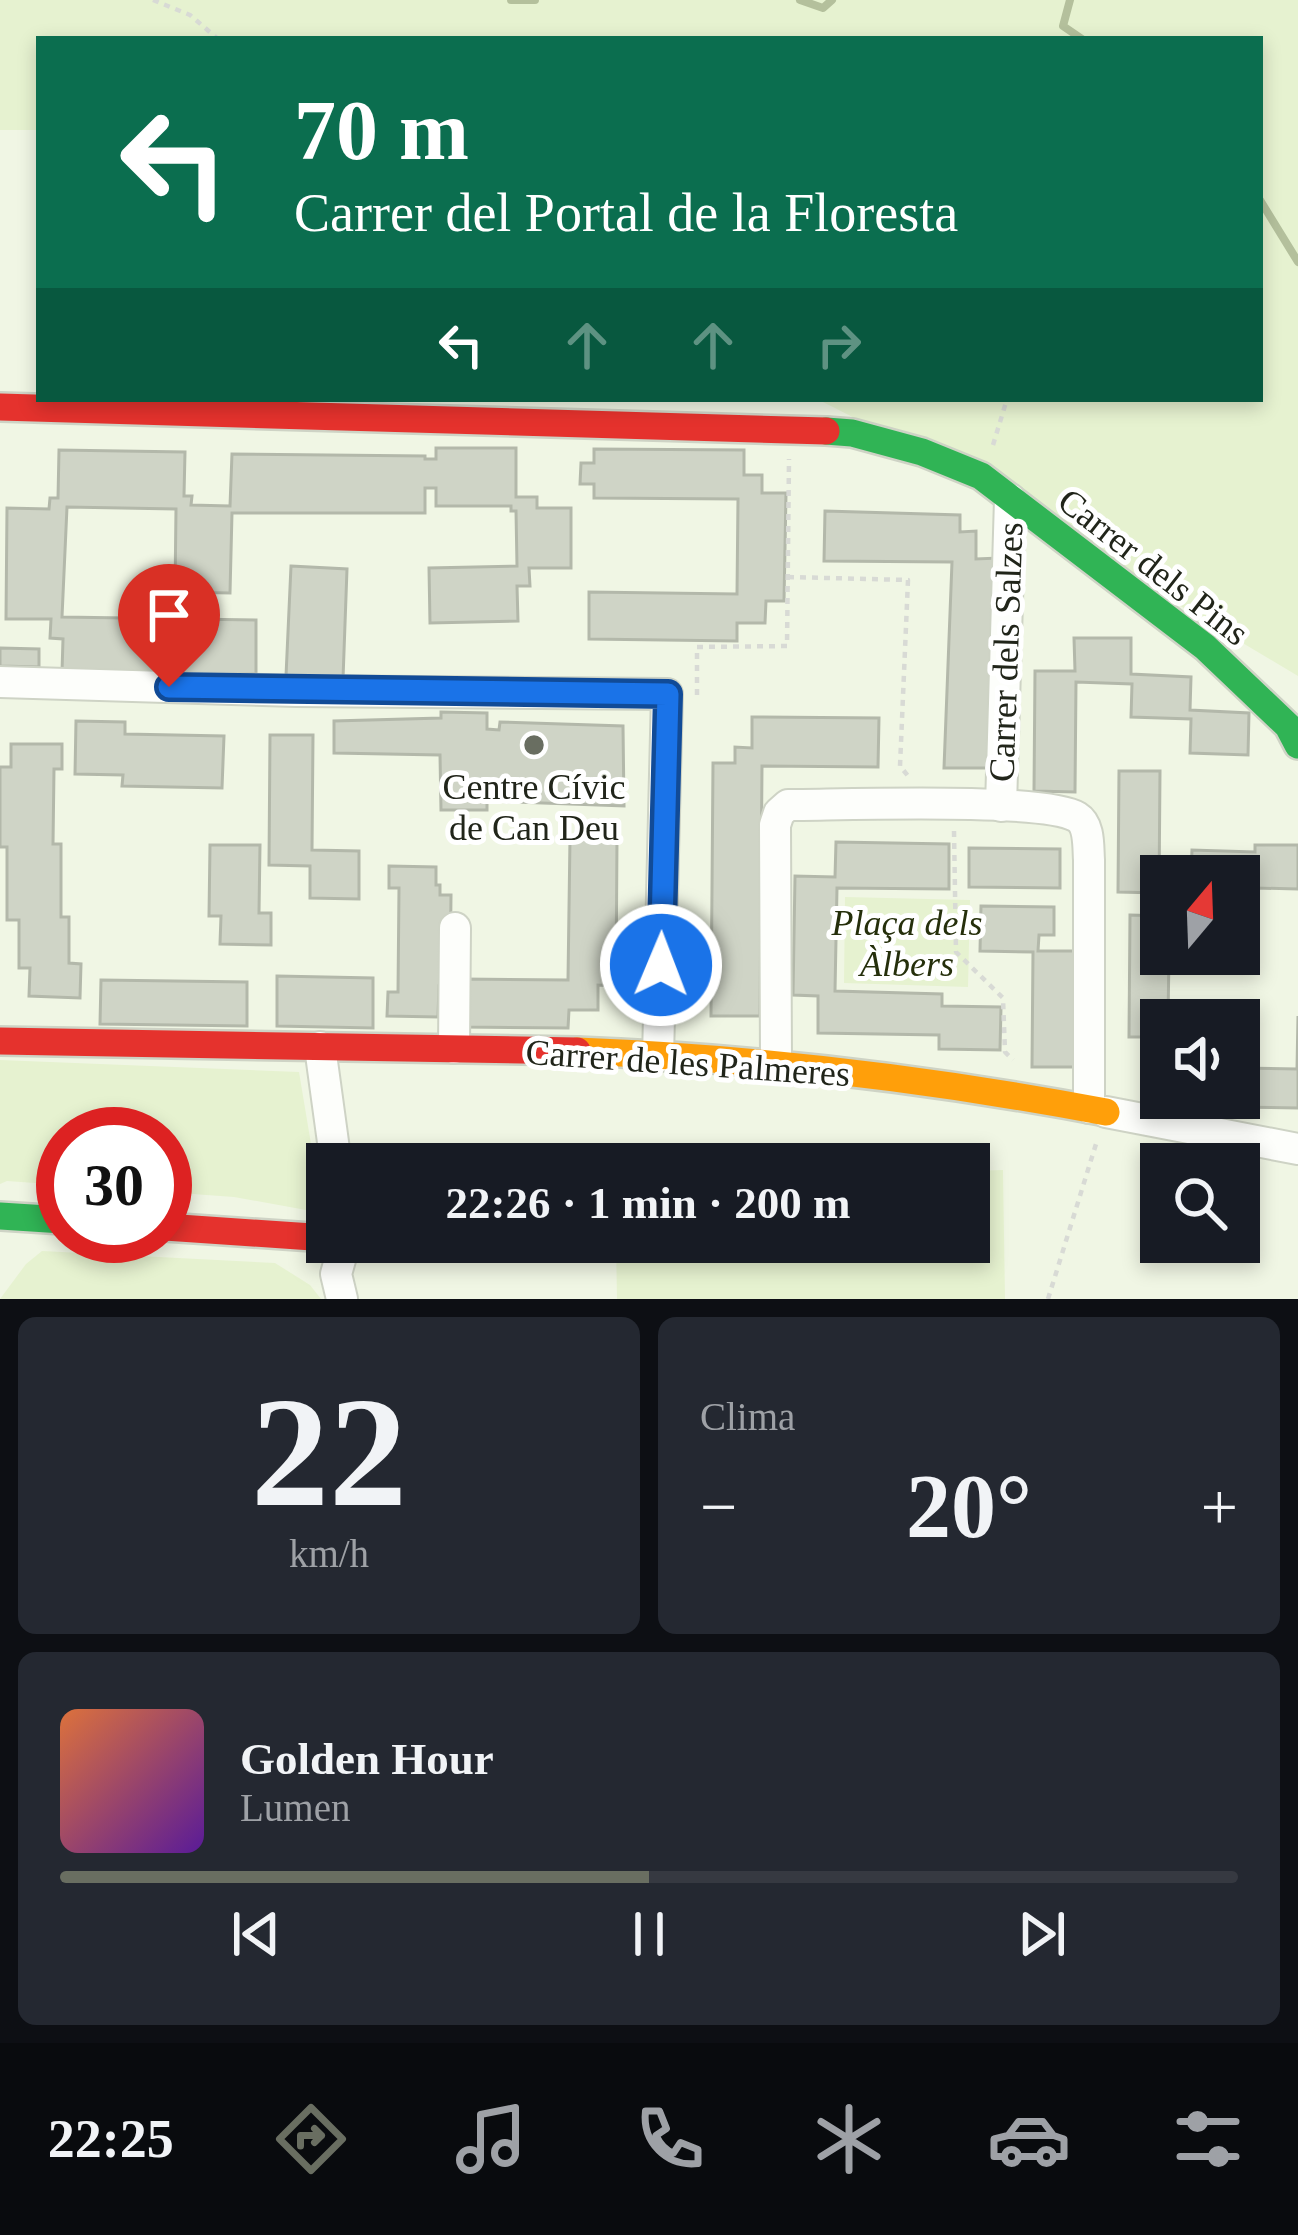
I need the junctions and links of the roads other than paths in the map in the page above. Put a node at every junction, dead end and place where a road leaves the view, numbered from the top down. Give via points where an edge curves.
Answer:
1 (0, 407) edge
2 (1010, 499) junction
3 (0, 682) edge
4 (1298, 745) edge
5 (1000, 806) junction
6 (455, 928) dead end
7 (0, 1041) edge
8 (320, 1046) junction
9 (454, 1048) junction
10 (658, 1057) junction
11 (776, 1061) junction
12 (1098, 1110) junction
13 (333, 1143) edge
14 (1298, 1150) edge
15 (0, 1216) edge
16 (36, 1218) edge
17 (192, 1229) edge
18 (306, 1237) edge
19 (339, 1263) edge
20 (342, 1299) edge

1 - 2 street, Carrer dels Pins via 789,428 922,452
2 - 4 street, Carrer dels Pins via 1205,647
2 - 5 street, Carrer dels Salzes
3 - 10 street via 668,694
5 - 11 street via 788,805 779,813
5 - 12 street via 1064,813 1085,825
6 - 9 street
7 - 8 street, Carrer de les Palmeres
8 - 9 street, Carrer de les Palmeres
8 - 13 street
9 - 10 street, Carrer de les Palmeres
10 - 11 street, Carrer de les Palmeres
11 - 12 street, Carrer de les Palmeres
12 - 14 street, Carrer de les Palmeres
15 - 16 street
17 - 18 street
19 - 20 street

